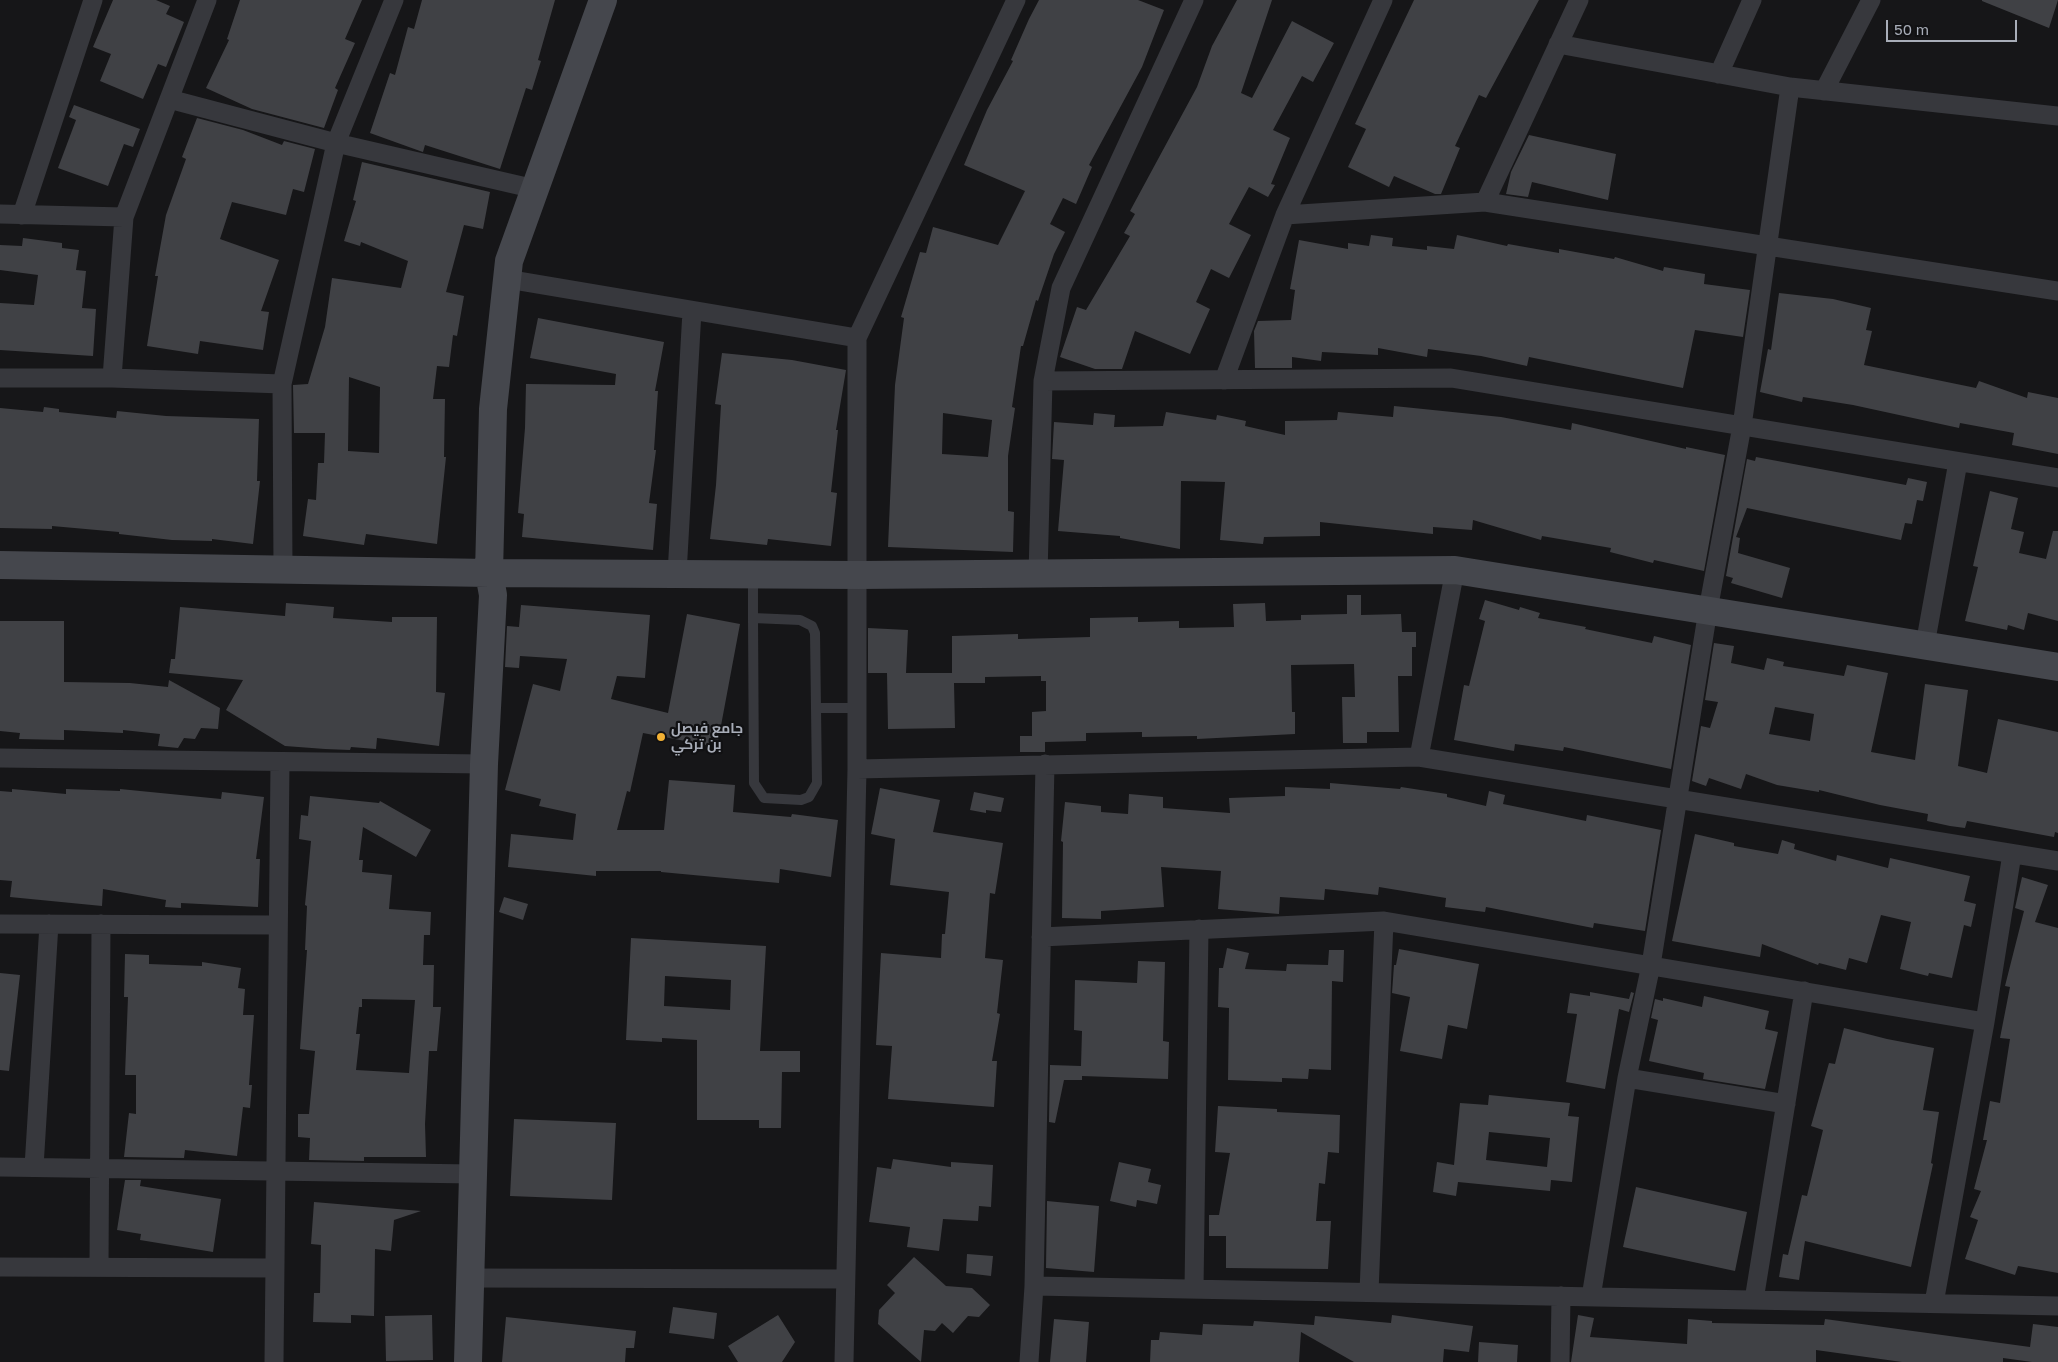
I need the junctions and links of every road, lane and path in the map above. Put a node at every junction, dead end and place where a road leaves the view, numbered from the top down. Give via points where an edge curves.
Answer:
1 (94, 0) edge
2 (394, 0) edge
3 (603, 0) edge
4 (1016, 0) edge
5 (1194, 0) edge
6 (1383, 0) edge
7 (1578, 0) edge
8 (1752, 0) edge
9 (1871, 0) edge
10 (204, 1) edge
11 (1558, 44) junction
12 (1719, 74) junction
13 (1790, 88) junction
14 (1824, 91) junction
15 (168, 99) junction
16 (2058, 116) edge
17 (336, 143) junction
18 (535, 189) junction
19 (1485, 202) junction
20 (0, 214) edge
21 (22, 215) junction
22 (1285, 215) junction
23 (124, 217) junction
24 (1767, 246) junction
25 (508, 279) junction
26 (2058, 291) edge
27 (692, 310) junction
28 (857, 338) junction
29 (0, 378) edge
30 (112, 378) junction
31 (1224, 380) junction
32 (1043, 381) junction
33 (282, 384) junction
34 (1742, 426) junction
35 (1958, 462) junction
36 (2058, 478) edge
37 (0, 565) edge
38 (283, 570) junction
39 (1455, 570) junction
40 (489, 574) junction
41 (677, 574) junction
42 (753, 574) junction
43 (859, 575) junction
44 (1038, 575) junction
45 (1708, 610) junction
46 (753, 618) junction
47 (1926, 646) junction
48 (2058, 667) edge
49 (816, 708) junction
50 (857, 708) junction
51 (1419, 757) junction
52 (0, 758) edge
53 (280, 762) junction
54 (484, 764) junction
55 (1045, 764) junction
56 (857, 769) junction
57 (1679, 799) junction
58 (2012, 854) junction
59 (2058, 861) edge
60 (1384, 921) junction
61 (0, 924) edge
62 (49, 924) junction
63 (101, 924) junction
64 (278, 925) junction
65 (1199, 929) junction
66 (1041, 937) junction
67 (1651, 966) junction
68 (1804, 991) junction
69 (1985, 1022) junction
70 (1628, 1078) junction
71 (1786, 1104) junction
72 (0, 1167) edge
73 (34, 1167) junction
74 (99, 1168) junction
75 (276, 1171) junction
76 (473, 1174) junction
77 (99, 1266) junction
78 (0, 1267) edge
79 (275, 1268) junction
80 (470, 1278) junction
81 (845, 1279) junction
82 (1034, 1286) junction
83 (1194, 1289) junction
84 (1370, 1292) junction
85 (1561, 1296) junction
86 (1591, 1297) junction
87 (1754, 1300) junction
88 (1934, 1303) junction
89 (2058, 1306) edge
90 (274, 1362) edge
91 (468, 1362) edge
92 (844, 1362) edge
93 (1029, 1362) edge
94 (1560, 1362) edge

1 - 21 street
2 - 17 street
3 - 18 street
4 - 28 street
5 - 32 street via 1061,288
6 - 22 street
7 - 11 street
8 - 12 street
9 - 14 street
10 - 15 street
11 - 12 street
11 - 19 street
12 - 13 street
13 - 14 street
13 - 24 street
14 - 16 street
15 - 17 street
15 - 23 street
17 - 18 street
17 - 33 street
18 - 25 street via 509,261
19 - 22 street
19 - 24 street
20 - 21 street
21 - 23 street
22 - 31 street
23 - 30 street
24 - 26 street
24 - 34 street
25 - 27 street
25 - 40 street via 493,409
27 - 28 street
27 - 41 street
28 - 43 street
29 - 30 street
30 - 33 street
31 - 32 street
31 - 34 street via 1451,378
32 - 44 street
33 - 38 street
34 - 35 street
34 - 45 street
35 - 36 street
35 - 47 street
37 - 38 street
38 - 40 street
39 - 44 street
39 - 45 street
39 - 51 street
40 - 41 street
40 - 54 street via 494,595
41 - 42 street
42 - 43 street
42 - 46 lane
43 - 44 street
43 - 50 street
45 - 47 street
45 - 57 street
46 - 49 lane via 800,620 812,626 815,633
46 - 49 lane via 754,783 764,798 801,800 814,792 817,783
47 - 48 street
49 - 50 lane
50 - 56 street
51 - 55 street
51 - 57 street
52 - 53 street
53 - 54 street
53 - 64 street
54 - 76 street
55 - 56 street
55 - 66 street
56 - 81 street
57 - 58 street
57 - 67 street
58 - 59 street
58 - 69 street
60 - 65 street
60 - 67 street
60 - 84 street
61 - 62 street
62 - 63 street
62 - 73 street
63 - 64 street
63 - 74 street
64 - 75 street
65 - 66 street
65 - 83 street
66 - 82 street
67 - 68 street
67 - 70 street
68 - 69 street
68 - 71 street
69 - 88 street
70 - 71 street
70 - 86 street
71 - 87 street
72 - 73 street
73 - 74 street
74 - 75 street
74 - 77 street
75 - 76 street
75 - 79 street
76 - 80 street
77 - 78 street
77 - 79 street
79 - 90 street
80 - 81 street
80 - 91 street
81 - 92 street
82 - 83 street
82 - 93 street
83 - 84 street
84 - 85 street
85 - 86 street
85 - 94 street
86 - 87 street
87 - 88 street
88 - 89 street

